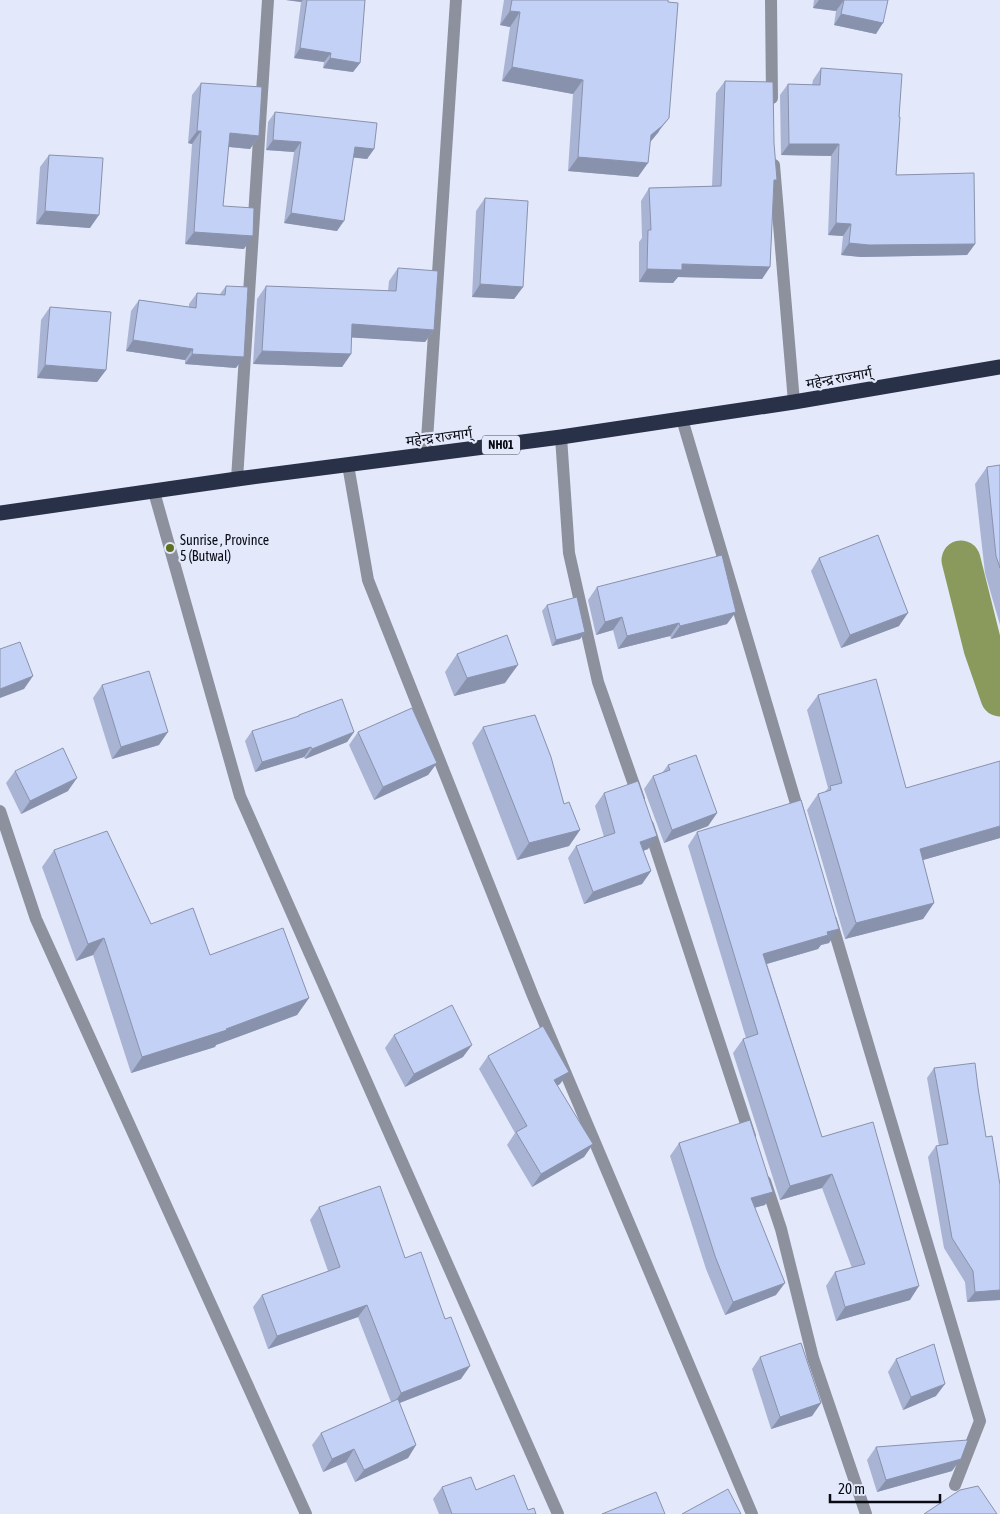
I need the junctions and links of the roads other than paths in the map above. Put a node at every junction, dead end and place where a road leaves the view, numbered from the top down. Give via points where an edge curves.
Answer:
1 (268, 0) edge
2 (456, 0) edge
3 (771, 0) edge
4 (772, 106) edge
5 (773, 155) edge
6 (1000, 366) edge
7 (794, 402) junction
8 (682, 419) junction
9 (561, 437) junction
10 (426, 455) junction
11 (348, 465) junction
12 (236, 480) junction
13 (154, 492) junction
14 (0, 513) edge
15 (0, 812) edge
16 (803, 827) edge
17 (828, 912) edge
18 (753, 1144) edge
19 (762, 1172) edge
20 (955, 1485) dead end
21 (306, 1514) edge
22 (558, 1514) edge
23 (752, 1514) edge
24 (866, 1514) edge

1 - 12 street
2 - 10 street
3 - 4 street
5 - 7 street
6 - 7 highway, महेन्द्र राज्मार्ग् / NH01
7 - 8 highway, महेन्द्र राज्मार्ग् / NH01
8 - 9 highway, महेन्द्र राज्मार्ग् / NH01
8 - 16 street
9 - 10 highway, महेन्द्र राज्मार्ग् / NH01
9 - 18 street via 569,553 598,682 661,860
10 - 11 highway, महेन्द्र राज्मार्ग् / NH01
11 - 12 highway, महेन्द्र राज्मार्ग् / NH01
11 - 23 street via 368,580 533,996
12 - 13 highway, महेन्द्र राज्मार्ग् / NH01
13 - 14 highway, महेन्द्र राज्मार्ग् / NH01
13 - 22 street via 240,796
15 - 21 street via 36,919
17 - 20 street via 980,1421
19 - 24 street via 781,1229 813,1358

